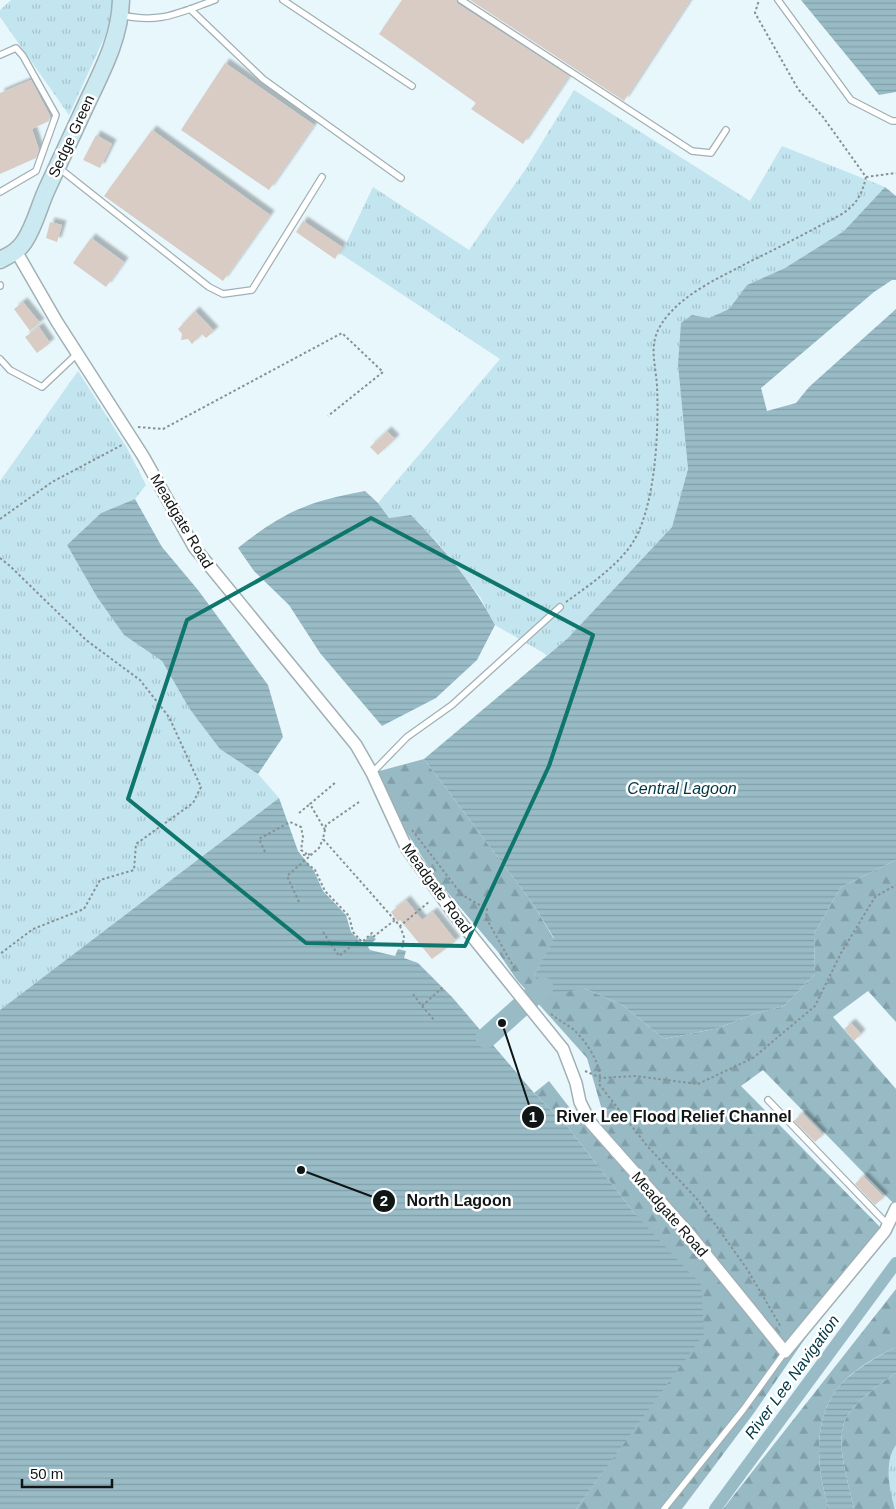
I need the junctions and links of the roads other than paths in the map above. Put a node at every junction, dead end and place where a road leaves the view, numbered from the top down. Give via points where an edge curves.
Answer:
1 (215, 0) edge
2 (283, 0) edge
3 (461, 0) edge
4 (778, 0) edge
5 (121, 7) edge
6 (190, 9) junction
7 (0, 55) edge
8 (412, 86) dead end
9 (896, 121) edge
10 (726, 130) dead end
11 (57, 167) junction
12 (322, 177) dead end
13 (402, 178) dead end
14 (0, 192) edge
15 (16, 252) junction
16 (0, 260) edge
17 (77, 354) junction
18 (0, 359) edge
19 (560, 607) road end
20 (372, 773) junction
21 (768, 1100) dead end
22 (896, 1208) edge
23 (888, 1225) junction
24 (785, 1352) junction
25 (664, 1509) edge

1 - 6 lane
2 - 8 lane
3 - 10 lane via 692,151 711,153
4 - 9 lane via 851,100
5 - 6 lane via 143,20
5 - 11 street, Sedge Green via 104,66
6 - 13 lane via 263,79
7 - 14 lane via 16,48 56,114 36,172
11 - 12 lane via 154,245 222,294 252,290
11 - 15 street, Sedge Green via 34,223
15 - 16 street, Sedge Green
15 - 17 street, Meadgate Road
17 - 18 lane via 42,387 10,370
17 - 20 street, Meadgate Road via 126,428 194,548 326,707 356,745
19 - 20 lane via 452,705 408,737
20 - 24 street, Meadgate Road via 407,850 542,1012 563,1048 580,1102 590,1122 691,1236
21 - 23 lane
22 - 23 street
23 - 24 street
24 - 25 lane

